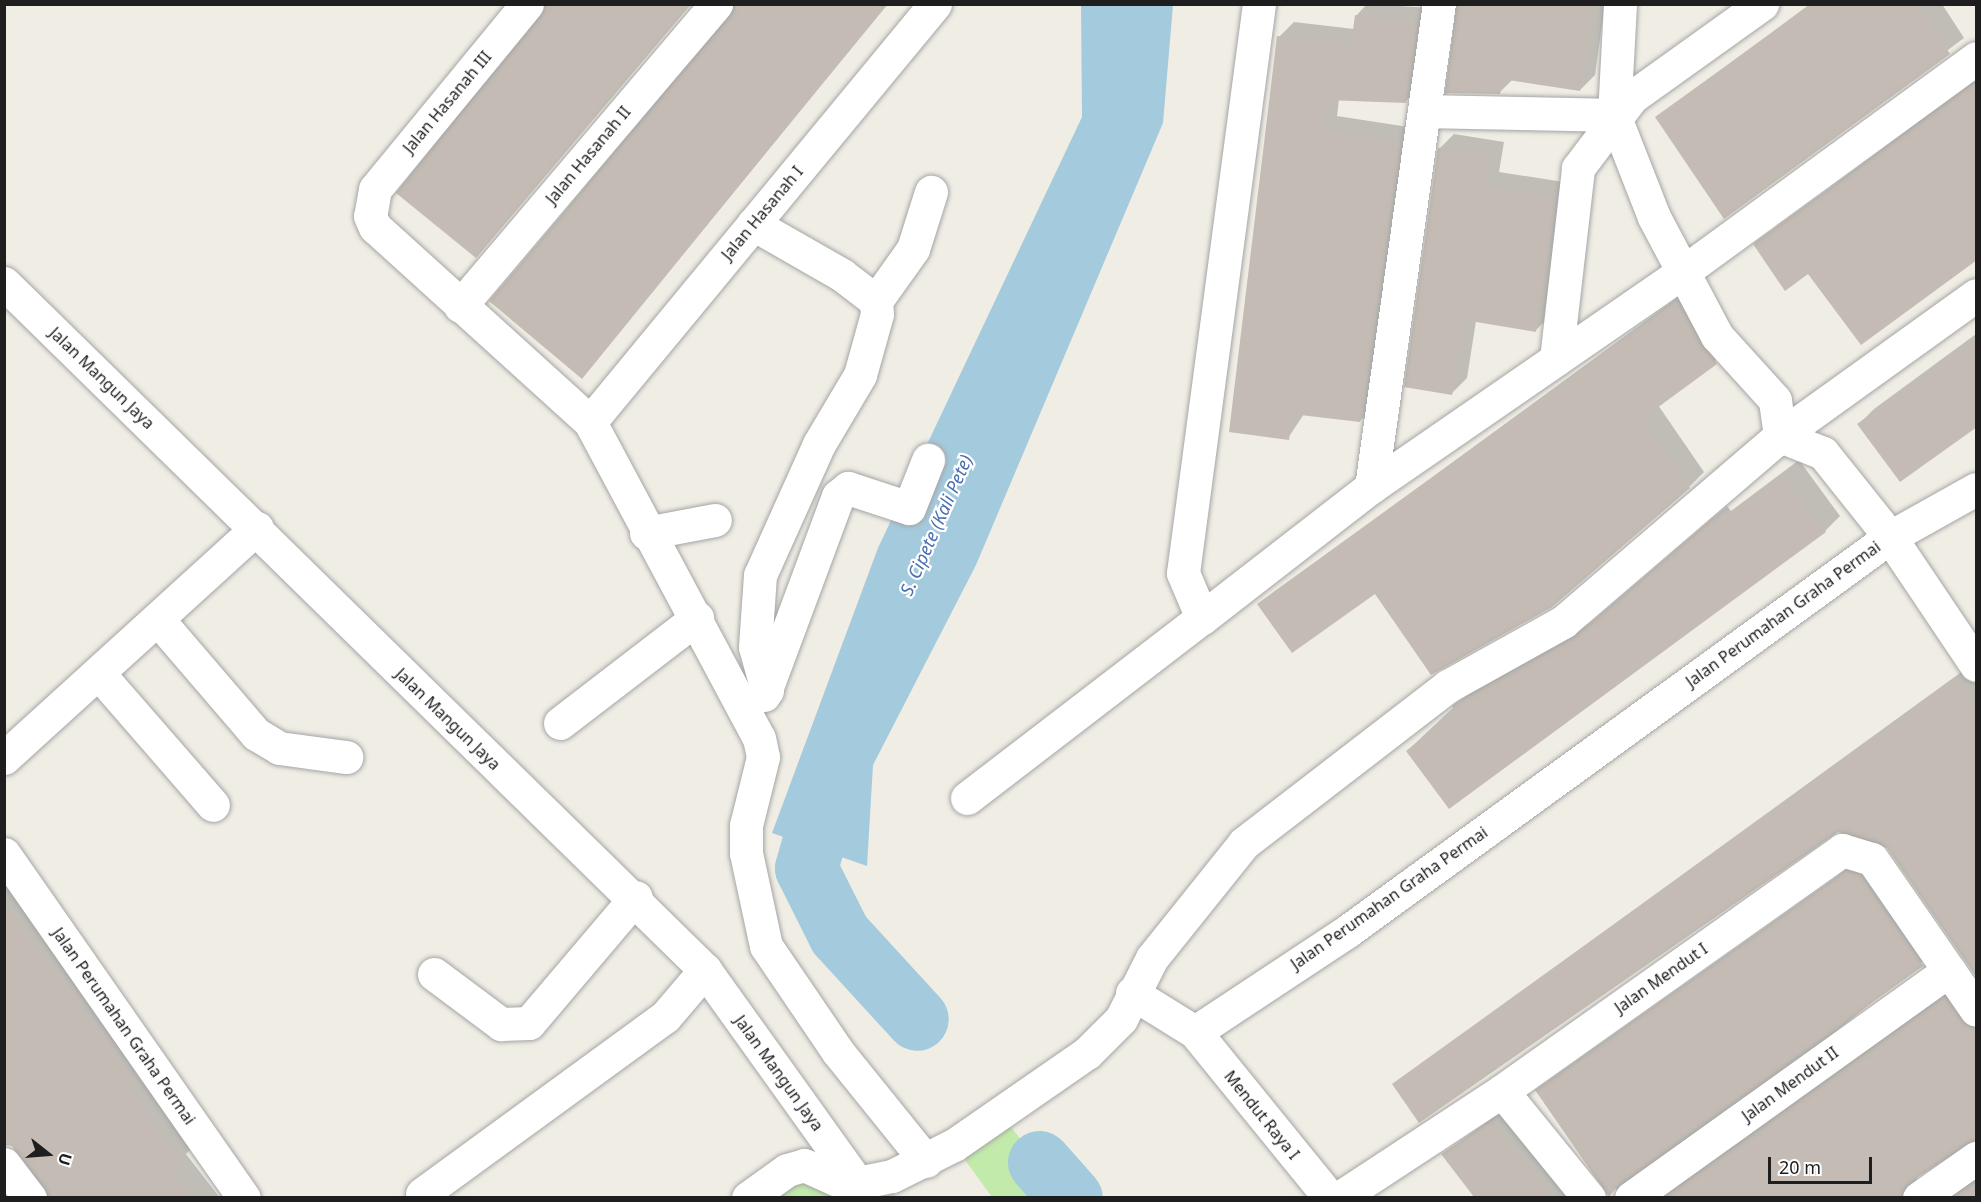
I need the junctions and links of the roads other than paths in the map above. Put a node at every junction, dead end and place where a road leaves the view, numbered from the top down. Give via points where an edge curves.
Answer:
1 (527, 4) edge
2 (716, 4) edge
3 (934, 4) edge
4 (1259, 4) edge
5 (1439, 4) edge
6 (1620, 4) edge
7 (1762, 4) edge
8 (1977, 58) edge
9 (1427, 111) junction
10 (1614, 115) junction
11 (931, 192) dead end
12 (753, 224) junction
13 (1683, 272) junction
14 (4, 283) edge
15 (1977, 295) edge
16 (876, 301) junction
17 (460, 306) junction
18 (1556, 359) junction
19 (590, 422) junction
20 (1780, 436) junction
21 (928, 460) dead end
22 (1371, 487) junction
23 (1977, 489) edge
24 (715, 519) dead end
25 (257, 528) junction
26 (646, 533) junction
27 (1890, 537) junction
28 (697, 618) junction
29 (1202, 618) junction
30 (160, 622) junction
31 (1977, 665) edge
32 (100, 675) junction
33 (767, 690) junction
34 (560, 723) dead end
35 (751, 724) junction
36 (346, 757) dead end
37 (4, 758) edge
38 (967, 798) dead end
39 (213, 805) dead end
40 (4, 854) edge
41 (636, 897) junction
42 (705, 970) junction
43 (1949, 970) junction
44 (434, 974) dead end
45 (1132, 993) junction
46 (1977, 1010) edge
47 (1195, 1032) junction
48 (1502, 1091) junction
49 (940, 1153) junction
50 (1977, 1158) edge
51 (4, 1164) edge
52 (858, 1184) junction
53 (894, 1187) edge
54 (422, 1194) dead end
55 (30, 1197) edge
56 (244, 1197) edge
57 (748, 1197) edge
58 (1330, 1197) edge
59 (1339, 1197) edge
60 (1589, 1197) edge
61 (1631, 1197) edge
62 (1919, 1197) edge

1 - 17 street, Jalan Hasanah III via 368,202 375,227
2 - 17 street, Jalan Hasanah II
3 - 12 street, Jalan Hasanah I
4 - 29 street via 1183,573
5 - 9 street
6 - 10 street
7 - 10 street
8 - 13 street
9 - 10 street
9 - 22 street
10 - 13 street
10 - 18 street via 1578,168
11 - 16 street via 913,249
12 - 16 street
12 - 19 street, Jalan Hasanah I
13 - 18 street
13 - 20 street via 1717,336 1775,400
14 - 25 street, Jalan Mangun Jaya
15 - 20 street
16 - 33 street via 875,335 860,375 819,444 760,575 755,647
17 - 19 street
18 - 22 street
19 - 26 street
20 - 27 street, Jalan Perumahan Graha Permai via 1823,453
20 - 45 street via 1563,622 1448,686 1251,836 1161,946
21 - 33 street via 909,507 848,488 838,496
22 - 29 street
23 - 27 street
24 - 26 street
25 - 30 street
25 - 41 street, Jalan Mangun Jaya
26 - 28 street
27 - 31 street, Jalan Perumahan Graha Permai
27 - 47 street, Jalan Perumahan Graha Permai via 1349,930
28 - 34 street
28 - 35 street
29 - 38 street
30 - 32 street
30 - 36 street via 256,734 279,748
32 - 37 street
32 - 39 street
33 - 35 street
35 - 49 street via 763,756 746,825 746,853 766,946 838,1052
40 - 56 street, Jalan Perumahan Graha Permai
41 - 42 street, Jalan Mangun Jaya
41 - 44 street via 529,1023 501,1024
42 - 52 street, Jalan Mangun Jaya
42 - 54 street via 665,1017
43 - 46 street
43 - 48 street, Jalan Mendut I via 1872,859 1842,850
43 - 61 street, Jalan Mendut II
45 - 47 street
45 - 49 street via 1121,1019 1087,1053
47 - 58 street, Mendut Raya I
48 - 59 street, Jalan Mendut I
48 - 60 street
49 - 53 street
50 - 62 street
51 - 55 street
52 - 53 street
52 - 57 street via 830,1180 804,1165 787,1170

